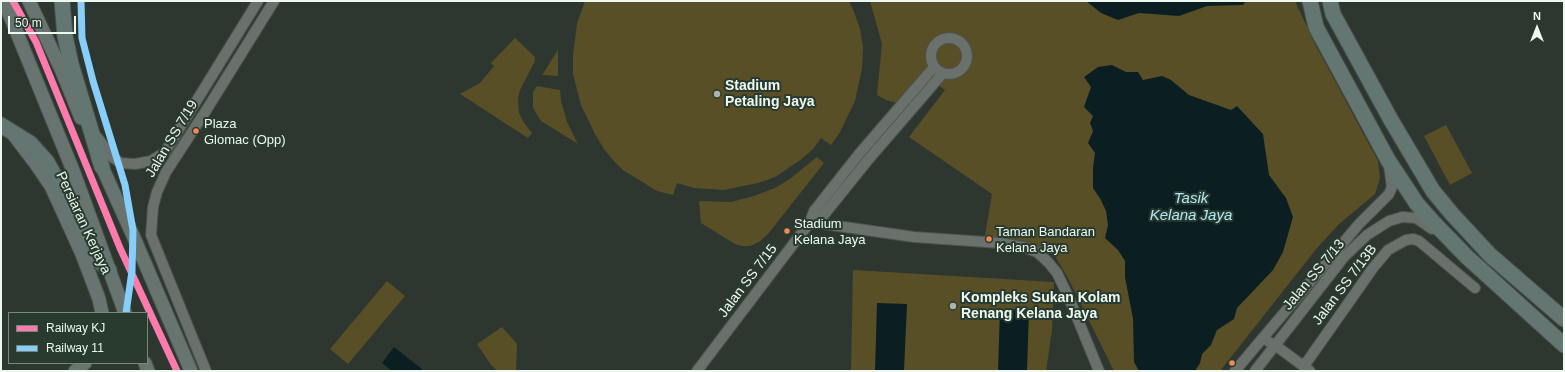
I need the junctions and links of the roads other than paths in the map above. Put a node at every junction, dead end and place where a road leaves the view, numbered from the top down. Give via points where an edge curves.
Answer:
1 (4, 1) edge
2 (29, 1) edge
3 (62, 1) edge
4 (258, 1) edge
5 (274, 1) edge
6 (1310, 1) edge
7 (1330, 1) edge
8 (934, 67) junction
9 (943, 73) junction
10 (6, 128) edge
11 (90, 128) junction
12 (859, 154) junction
13 (868, 160) junction
14 (1388, 160) junction
15 (102, 167) junction
16 (810, 222) junction
17 (1468, 257) junction
18 (109, 270) junction
19 (1475, 288) dead end
20 (102, 312) edge
21 (125, 312) edge
22 (1564, 319) edge
23 (1261, 339) junction
24 (1275, 345) junction
25 (1564, 345) edge
26 (84, 364) edge
27 (1307, 368) edge
28 (75, 371) edge
29 (191, 371) edge
30 (206, 371) edge
31 (697, 371) edge
32 (1099, 371) edge
33 (1235, 371) edge
34 (1256, 371) edge

1 - 18 main road via 74,173
2 - 15 main road
3 - 11 highway via 71,64
4 - 11 street, Jalan SS 7/19 via 165,152 151,161 121,163 112,158
5 - 30 street, Jalan SS 7/19 via 166,172 153,207 151,235
6 - 14 highway via 1316,27
7 - 22 highway via 1333,14 1433,191 1490,255
8 - 9 street
8 - 9 street via 931,57 937,42 948,38 959,40 966,50 966,62 958,71
8 - 12 street, Jalan SS 7/15
9 - 13 street
10 - 18 highway via 30,143 47,162 78,218 96,258
10 - 20 main road, Persiaran Kerjaya via 51,186 82,254 100,299
11 - 15 highway
12 - 13 street
12 - 16 street, Jalan SS 7/15 via 814,211
13 - 16 street via 823,216
14 - 17 highway via 1417,204
14 - 23 street, Jalan SS 7/13 via 1392,187 1389,194 1359,224
15 - 29 main road
16 - 31 street, Jalan SS 7/15
16 - 32 street via 914,237 1000,243 1037,252 1057,273
17 - 24 street, Jalan SS 7/13 via 1416,218 1402,217 1390,220 1367,235 1344,256
17 - 25 highway
18 - 21 main road
19 - 27 street, Jalan SS 7/13B via 1419,241 1413,238 1406,240 1388,250 1373,268
23 - 24 street
23 - 33 street, Jalan SS 7/13
24 - 27 street
24 - 34 street, Jalan SS 7/13
26 - 28 main road

